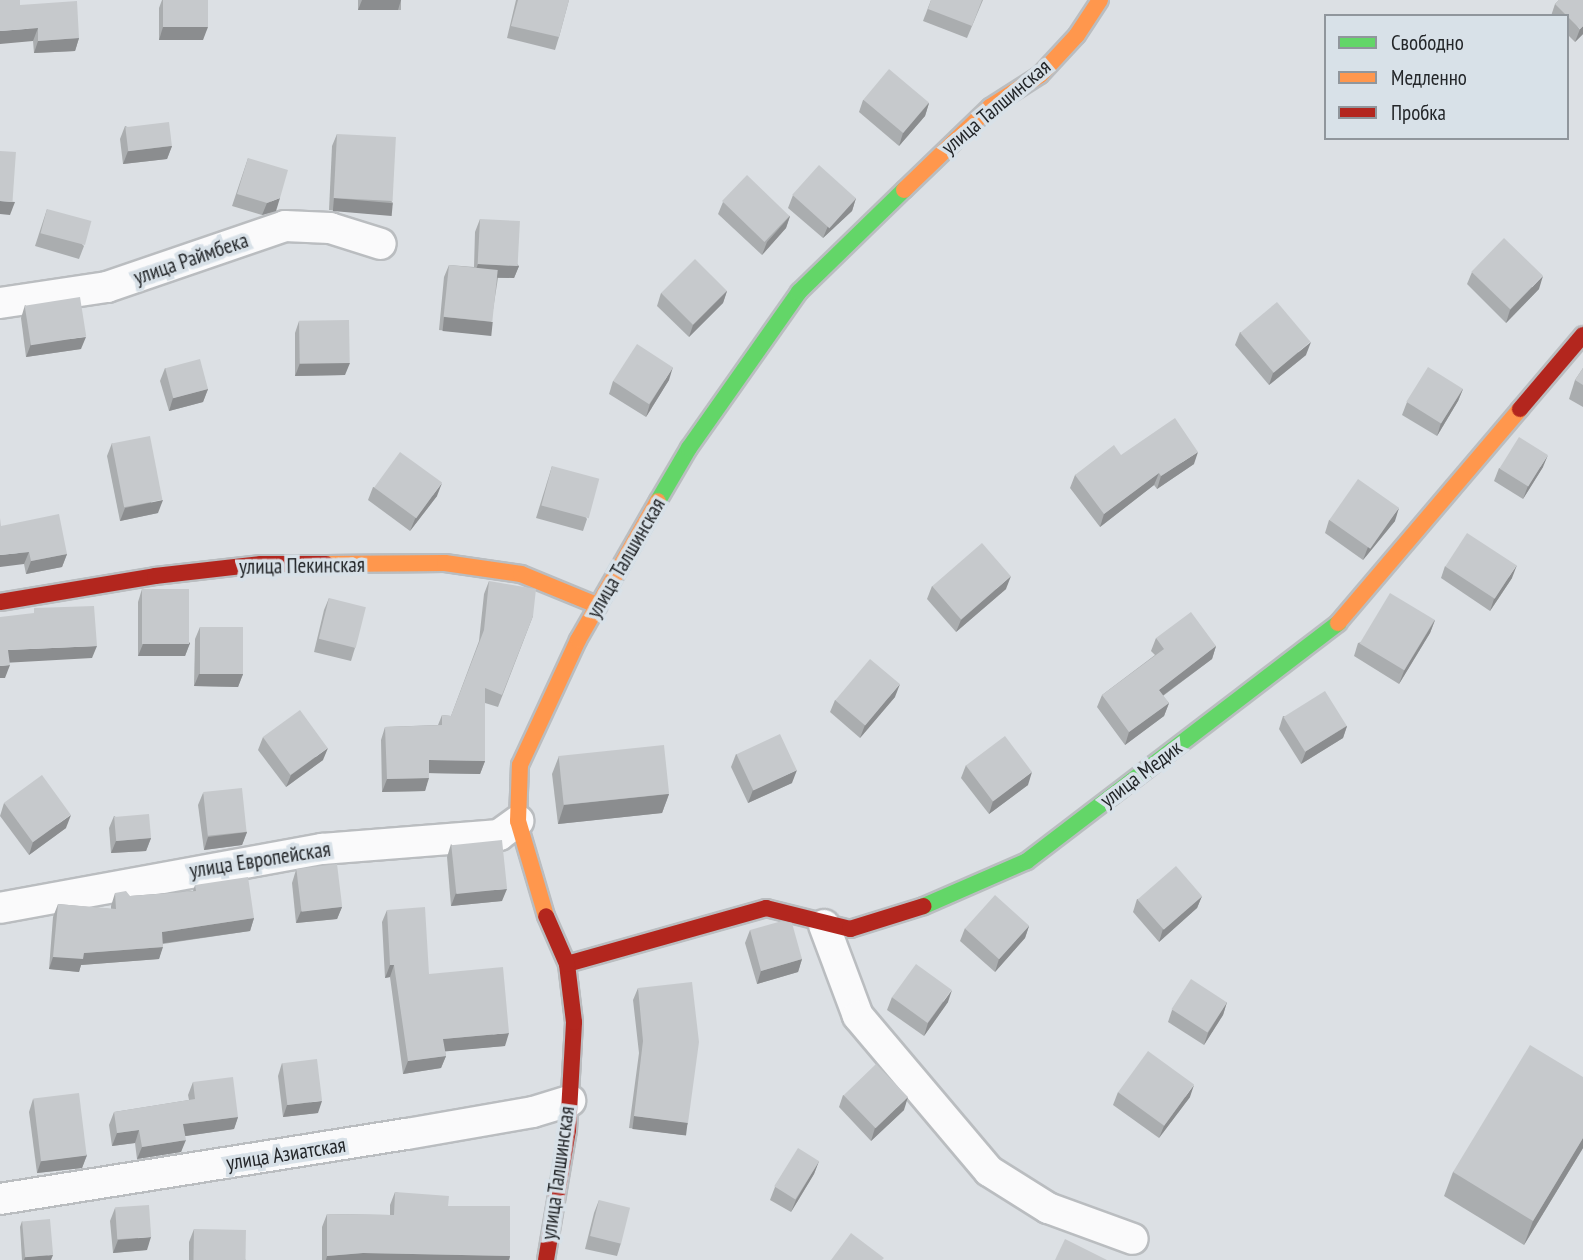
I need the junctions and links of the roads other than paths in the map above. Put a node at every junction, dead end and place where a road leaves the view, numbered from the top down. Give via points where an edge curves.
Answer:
1 (1100, 0) edge
2 (381, 244) dead end
3 (0, 303) edge
4 (1583, 335) edge
5 (0, 602) edge
6 (599, 606) junction
7 (518, 821) junction
8 (0, 908) edge
9 (824, 925) junction
10 (567, 964) junction
11 (570, 1101) junction
12 (0, 1199) edge
13 (1133, 1240) dead end
14 (546, 1260) edge

1 - 6 street, улица Талшинская via 1077,35 1040,75 990,107 799,292 689,448
2 - 3 street, улица Раймбека via 330,228 285,226 107,287
4 - 9 street, улица Медик via 1339,622 1027,861 913,911 850,929
5 - 6 street, улица Пекинская via 261,564 445,563 521,574
6 - 7 street, улица Талшинская via 520,765
7 - 8 street, улица Европейская via 499,835 322,849
7 - 10 street, улица Талшинская via 537,892
9 - 10 street, улица Медик via 766,908
9 - 13 street via 858,1016 989,1171 1048,1208
10 - 11 street, улица Талшинская via 574,1022
11 - 12 street, улица Азиатская via 432,1129
11 - 14 street, улица Талшинская

